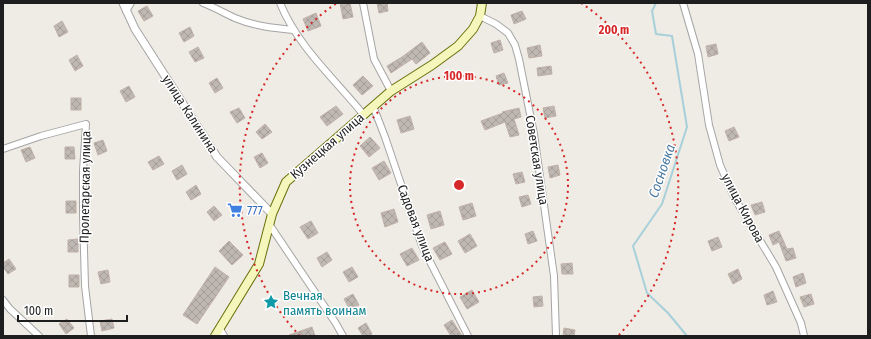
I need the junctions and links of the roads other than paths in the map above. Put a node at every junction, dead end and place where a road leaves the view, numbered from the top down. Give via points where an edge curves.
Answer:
1 (123, 3) edge
2 (131, 3) edge
3 (203, 3) edge
4 (280, 3) edge
5 (363, 3) edge
6 (482, 3) edge
7 (683, 3) edge
8 (126, 11) junction
9 (480, 16) junction
10 (293, 30) junction
11 (391, 91) junction
12 (373, 106) junction
13 (363, 114) junction
14 (3, 149) edge
15 (272, 214) junction
16 (269, 224) junction
17 (3, 300) edge
18 (10, 309) junction
19 (3, 313) edge
20 (219, 334) edge
21 (39, 336) edge
22 (91, 336) edge
23 (343, 336) edge
24 (468, 336) edge
25 (556, 336) edge
26 (804, 336) edge

1 - 8 street, улица Калинина
2 - 8 street
3 - 10 street via 234,18 259,26
4 - 10 street
5 - 11 street via 374,59
6 - 9 main road
7 - 26 street, улица Кирова via 698,54 709,125 720,165 735,199 776,267 801,323
8 - 15 street, улица Калинина via 217,157
9 - 11 main road, Кузнецкая улица via 474,29 458,46
9 - 25 street, Советская улица via 508,33 519,59 534,134 554,276
10 - 13 street
11 - 12 main road, Кузнецкая улица
12 - 13 main road, Кузнецкая улица
12 - 24 street, Садовая улица via 386,137 422,246
13 - 15 main road, Кузнецкая улица via 286,182
14 - 22 street, Пролетарская улица via 86,124 83,215 85,286
15 - 16 main road, Кузнецкая улица
16 - 20 main road, Кузнецкая улица via 259,264
16 - 23 street
17 - 18 street
18 - 19 street
18 - 21 street

